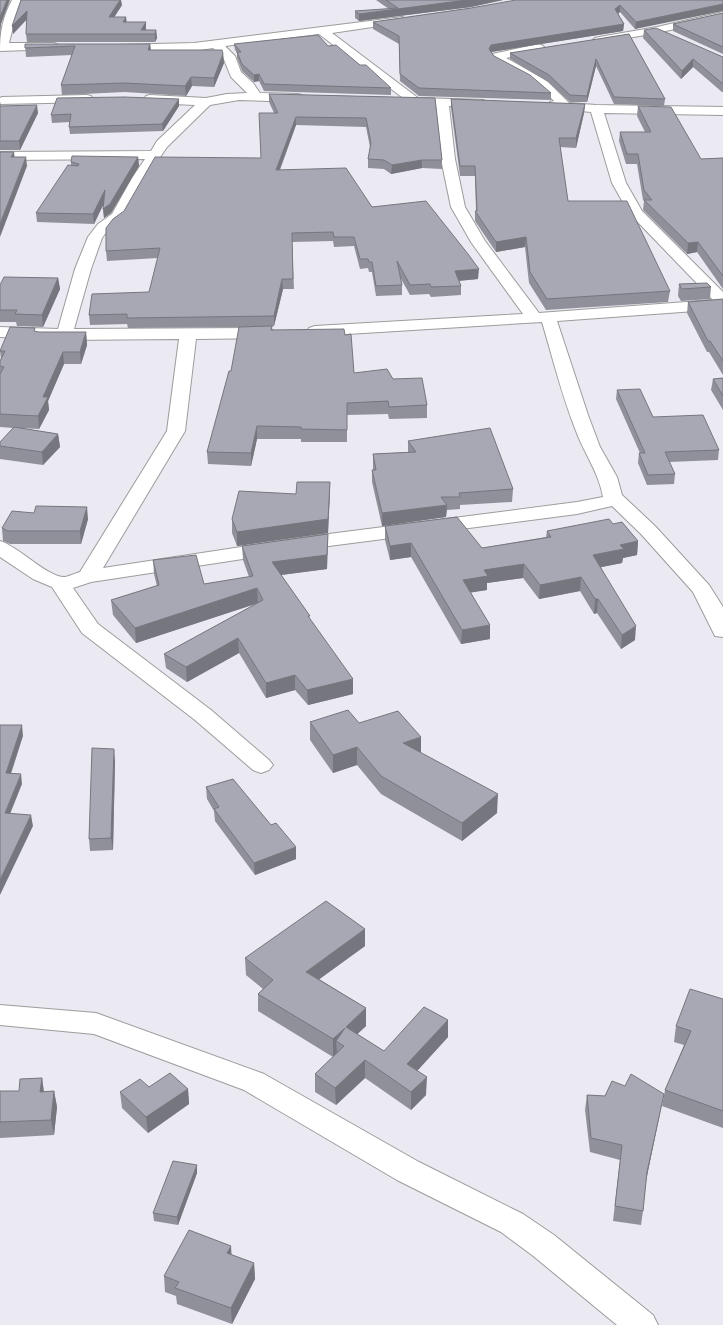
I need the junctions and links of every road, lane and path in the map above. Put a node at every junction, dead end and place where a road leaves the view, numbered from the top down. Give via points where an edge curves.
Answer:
1 (17, 0) edge
2 (723, 15) edge
3 (415, 18) edge
4 (321, 30) junction
5 (657, 30) junction
6 (677, 39) edge
7 (589, 41) edge
8 (216, 44) junction
9 (551, 46) edge
10 (1, 47) edge
11 (64, 47) edge
12 (110, 47) edge
13 (257, 97) junction
14 (102, 98) edge
15 (309, 98) edge
16 (140, 99) edge
17 (2, 101) dead end
18 (392, 101) edge
19 (415, 101) junction
20 (206, 102) junction
21 (442, 102) junction
22 (496, 104) edge
23 (542, 105) edge
24 (565, 106) junction
25 (596, 109) junction
26 (723, 111) edge
27 (154, 155) junction
28 (0, 156) edge
29 (723, 301) edge
30 (723, 304) edge
31 (541, 317) junction
32 (0, 332) edge
33 (64, 335) junction
34 (188, 335) junction
35 (613, 497) junction
36 (0, 547) edge
37 (88, 576) junction
38 (59, 582) junction
39 (723, 631) edge
40 (261, 765) dead end
41 (0, 1015) edge
42 (641, 1325) edge

1 - 10 street
2 - 5 street
3 - 4 street
4 - 8 street
4 - 19 street
5 - 6 street
5 - 7 street
8 - 12 street
8 - 13 street via 229,56 235,74
9 - 24 street via 496,56 542,82
10 - 11 street
13 - 15 street
13 - 20 street via 215,99
14 - 17 street
16 - 20 street
18 - 19 street
19 - 21 street
20 - 27 street
21 - 22 street
21 - 31 street via 448,159 458,207 478,242
23 - 24 street
24 - 25 street
25 - 26 street
25 - 29 street via 619,183 636,213
27 - 28 street
27 - 33 street via 118,217 103,227 95,237
30 - 31 street
31 - 34 street via 293,332
31 - 35 street via 572,392 591,447 612,487
32 - 33 street
33 - 34 street
34 - 37 street via 176,431
35 - 37 street via 610,501 577,508 321,541
35 - 39 street via 698,584 712,606
36 - 38 street via 26,566
37 - 38 street via 65,583
38 - 40 street via 90,628 203,715
41 - 42 street via 96,1024 254,1082 408,1171 512,1223

